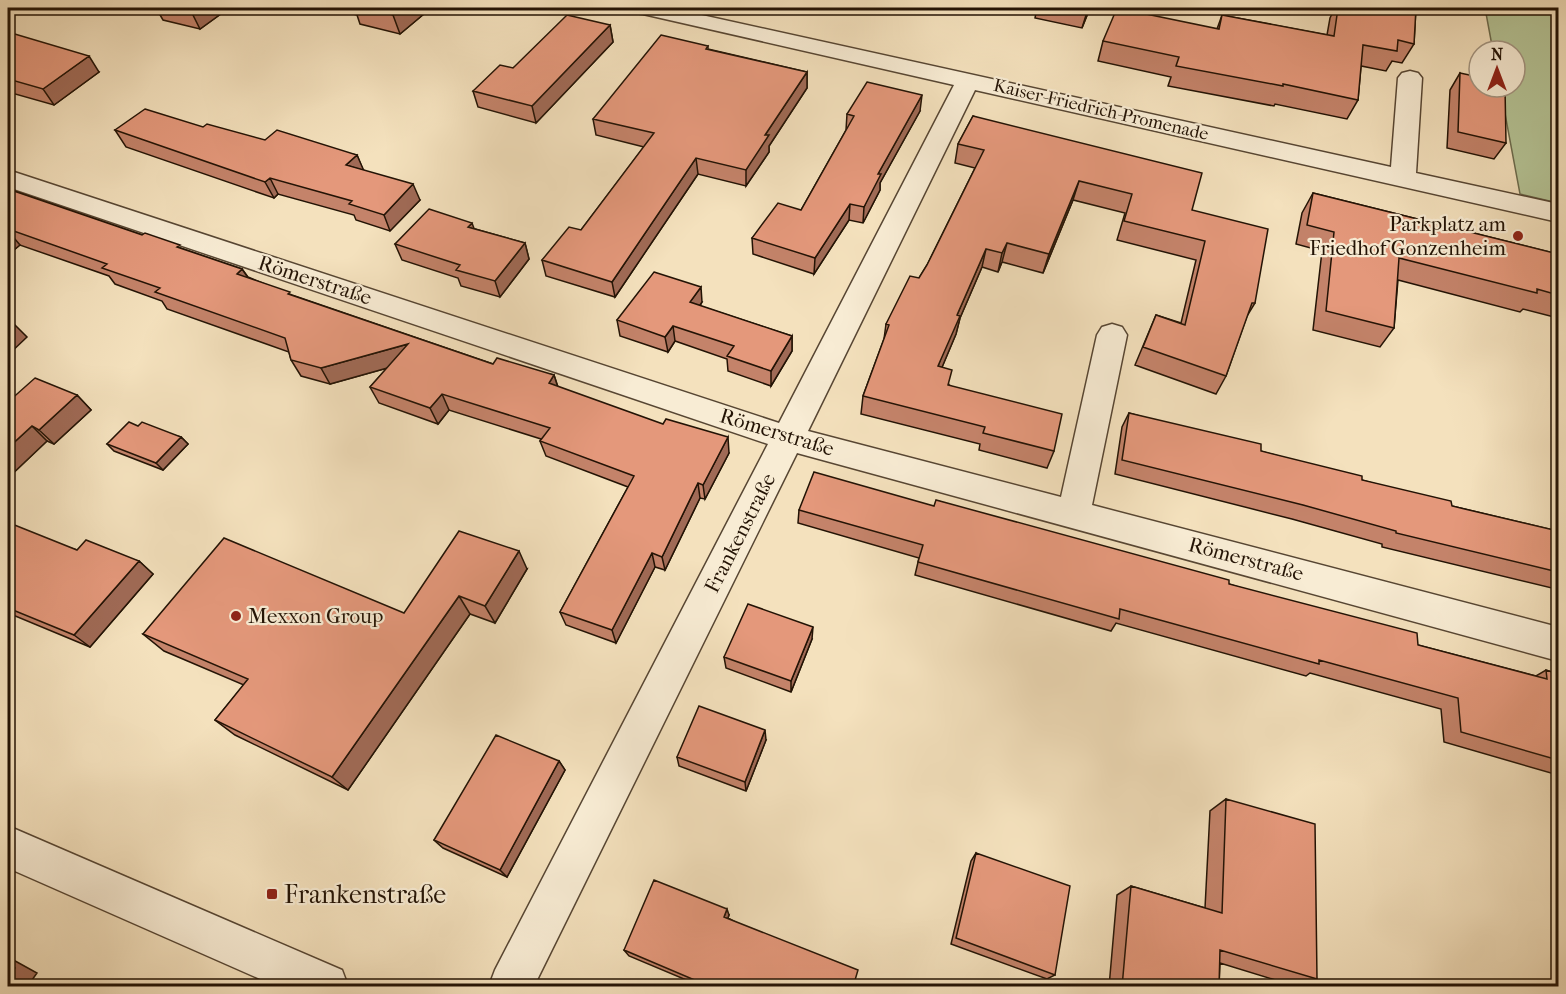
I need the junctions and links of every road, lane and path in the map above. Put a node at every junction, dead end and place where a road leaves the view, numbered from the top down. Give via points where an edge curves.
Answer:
1 (643, 8) edge
2 (1410, 78) dead end
3 (969, 79) junction
4 (8, 178) edge
5 (1403, 179) junction
6 (1558, 213) edge
7 (1112, 335) dead end
8 (788, 438) junction
9 (1074, 513) junction
10 (1558, 644) edge
11 (8, 847) edge
12 (326, 987) edge
13 (511, 987) edge

1 - 3 street, Kaiser-Friedrich-Promenade
2 - 5 street
3 - 5 street, Kaiser-Friedrich-Promenade
3 - 8 street, Frankenstraße
4 - 8 street, Römerstraße
5 - 6 street, Kaiser-Friedrich-Promenade
7 - 9 street
8 - 9 street, Römerstraße
8 - 13 street, Frankenstraße
9 - 10 street, Römerstraße
11 - 12 street

